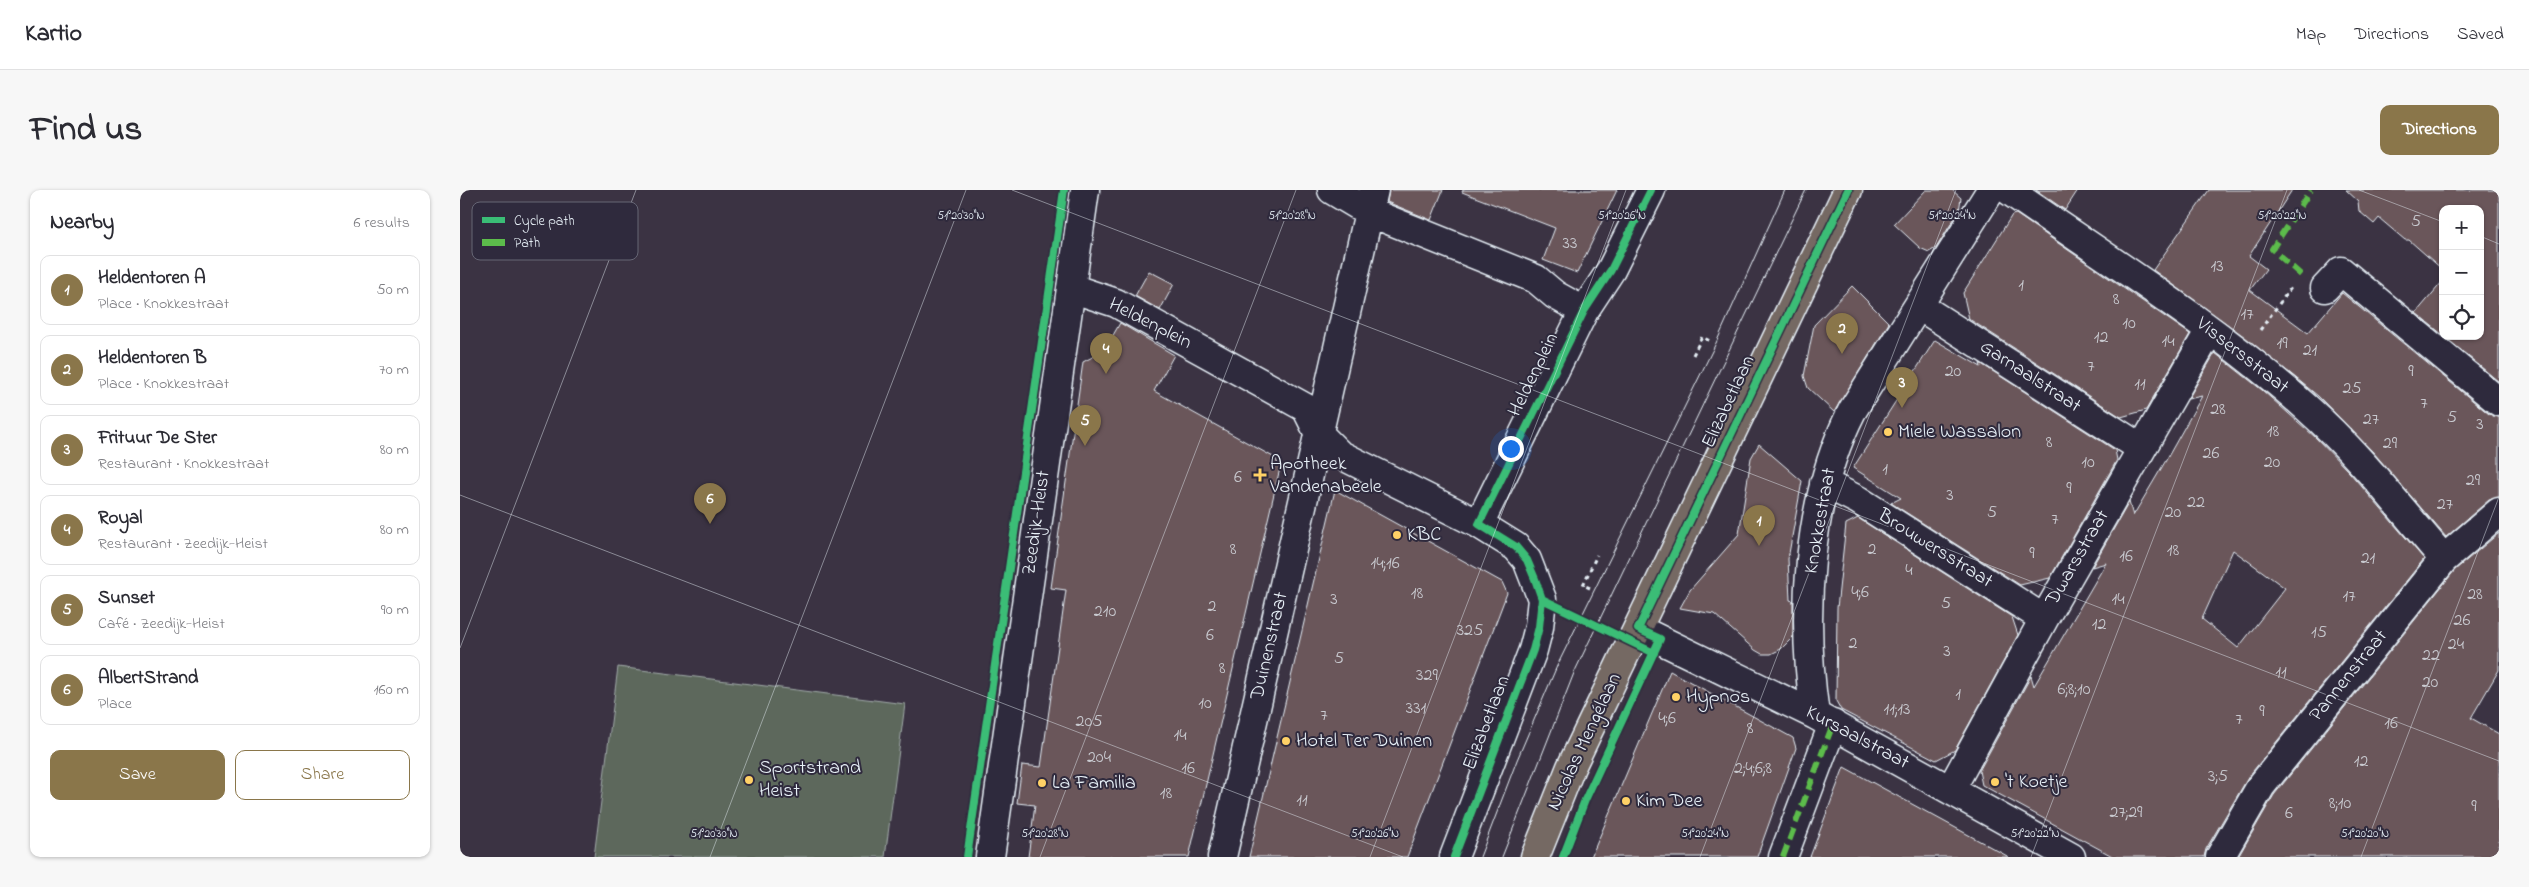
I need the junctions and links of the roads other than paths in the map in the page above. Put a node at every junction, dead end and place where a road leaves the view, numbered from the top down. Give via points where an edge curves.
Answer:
1 (1085, 190) edge
2 (1332, 190) edge
3 (1651, 190) edge
4 (1848, 190) edge
5 (1991, 190) edge
6 (2008, 190) edge
7 (1371, 201) edge
8 (1071, 288) junction
9 (2325, 288) road end
10 (1919, 306) junction
11 (1584, 311) junction
12 (2210, 330) junction
13 (2499, 402) edge
14 (1319, 434) junction
15 (2142, 448) junction
16 (1824, 483) junction
17 (2499, 512) edge
18 (1480, 524) junction
19 (2444, 559) junction
20 (1542, 599) joint
21 (2044, 619) junction
22 (1638, 629) junction
23 (1824, 720) junction
24 (1951, 789) junction
25 (990, 857) edge
26 (1222, 857) edge
27 (1454, 857) edge
28 (1536, 857) edge
29 (1783, 857) edge
30 (2071, 857) edge
31 (2220, 857) edge

1 - 8 street, Zeedijk-Heist
2 - 7 street
3 - 11 street, Heldenplein via 1611,270
4 - 22 main road, Elizabetlaan
5 - 10 street, Knokkestraat
6 - 12 street, Vissersstraat
7 - 11 street via 1536,279 1555,295
7 - 14 street
8 - 14 street, Heldenplein via 1116,303 1306,408
8 - 25 street, Zeedijk-Heist
9 - 13 street via 2341,271
10 - 15 street, Garnaalstraat
10 - 16 street, Knokkestraat via 1852,411
11 - 18 street, Heldenplein
12 - 15 street, Dwarsstraat
12 - 19 street, Vissersstraat via 2307,408 2353,453
14 - 18 street, Heldenplein via 1339,454
14 - 26 street, Duinenstraat
15 - 21 street, Dwarsstraat
16 - 21 street, Brouwersstraat via 1858,500
16 - 23 street, Knokkestraat via 1809,590 1809,666
17 - 19 street, Pannenstraat
18 - 20 street, Heldenplein via 1516,547 1527,560
19 - 31 street, Pannenstraat via 2261,786
20 - 27 street, Elizabetlaan via 1532,650
21 - 24 street, Dwarsstraat
22 - 23 street, Kursaalstraat
22 - 28 main road, Nicolas Mengélaan via 1572,767
23 - 24 street, Kursaalstraat
23 - 29 street
24 - 30 street, Kursaalstraat

